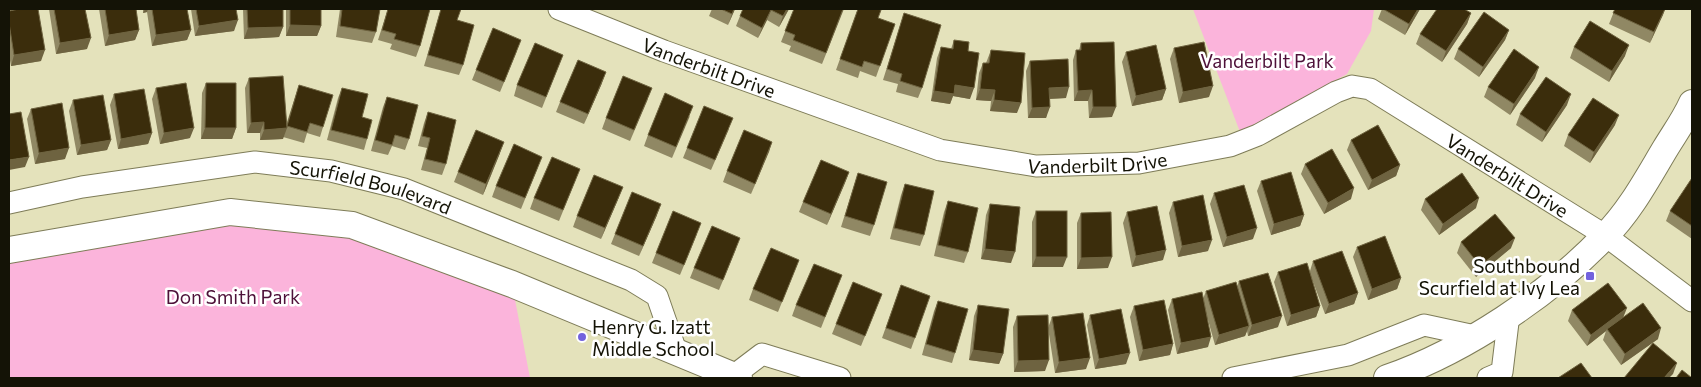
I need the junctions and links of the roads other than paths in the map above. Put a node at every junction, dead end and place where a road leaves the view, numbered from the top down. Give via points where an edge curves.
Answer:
1 (559, 9) edge
2 (1692, 103) edge
3 (9, 203) edge
4 (1606, 236) junction
5 (9, 250) edge
6 (1692, 301) edge
7 (1509, 314) junction
8 (1475, 336) junction
9 (676, 352) junction
10 (736, 377) edge
11 (840, 378) edge
12 (1233, 378) edge
13 (1387, 378) edge
14 (1488, 378) edge

1 - 4 street, Vanderbilt Drive via 673,55 940,150 1036,166 1139,163 1230,146 1258,135 1336,92 1352,86 1370,89
2 - 4 street via 1638,194
3 - 9 street, Scurfield Boulevard via 82,187 255,162 331,171 404,189 631,280 658,296
4 - 6 street, Vanderbilt Drive
4 - 7 street via 1547,288
5 - 9 street via 230,212 352,225 512,284
7 - 8 street
7 - 14 street via 1502,372
8 - 12 street via 1424,325 1348,355
8 - 13 street via 1424,365
9 - 10 street
10 - 11 street via 762,354

